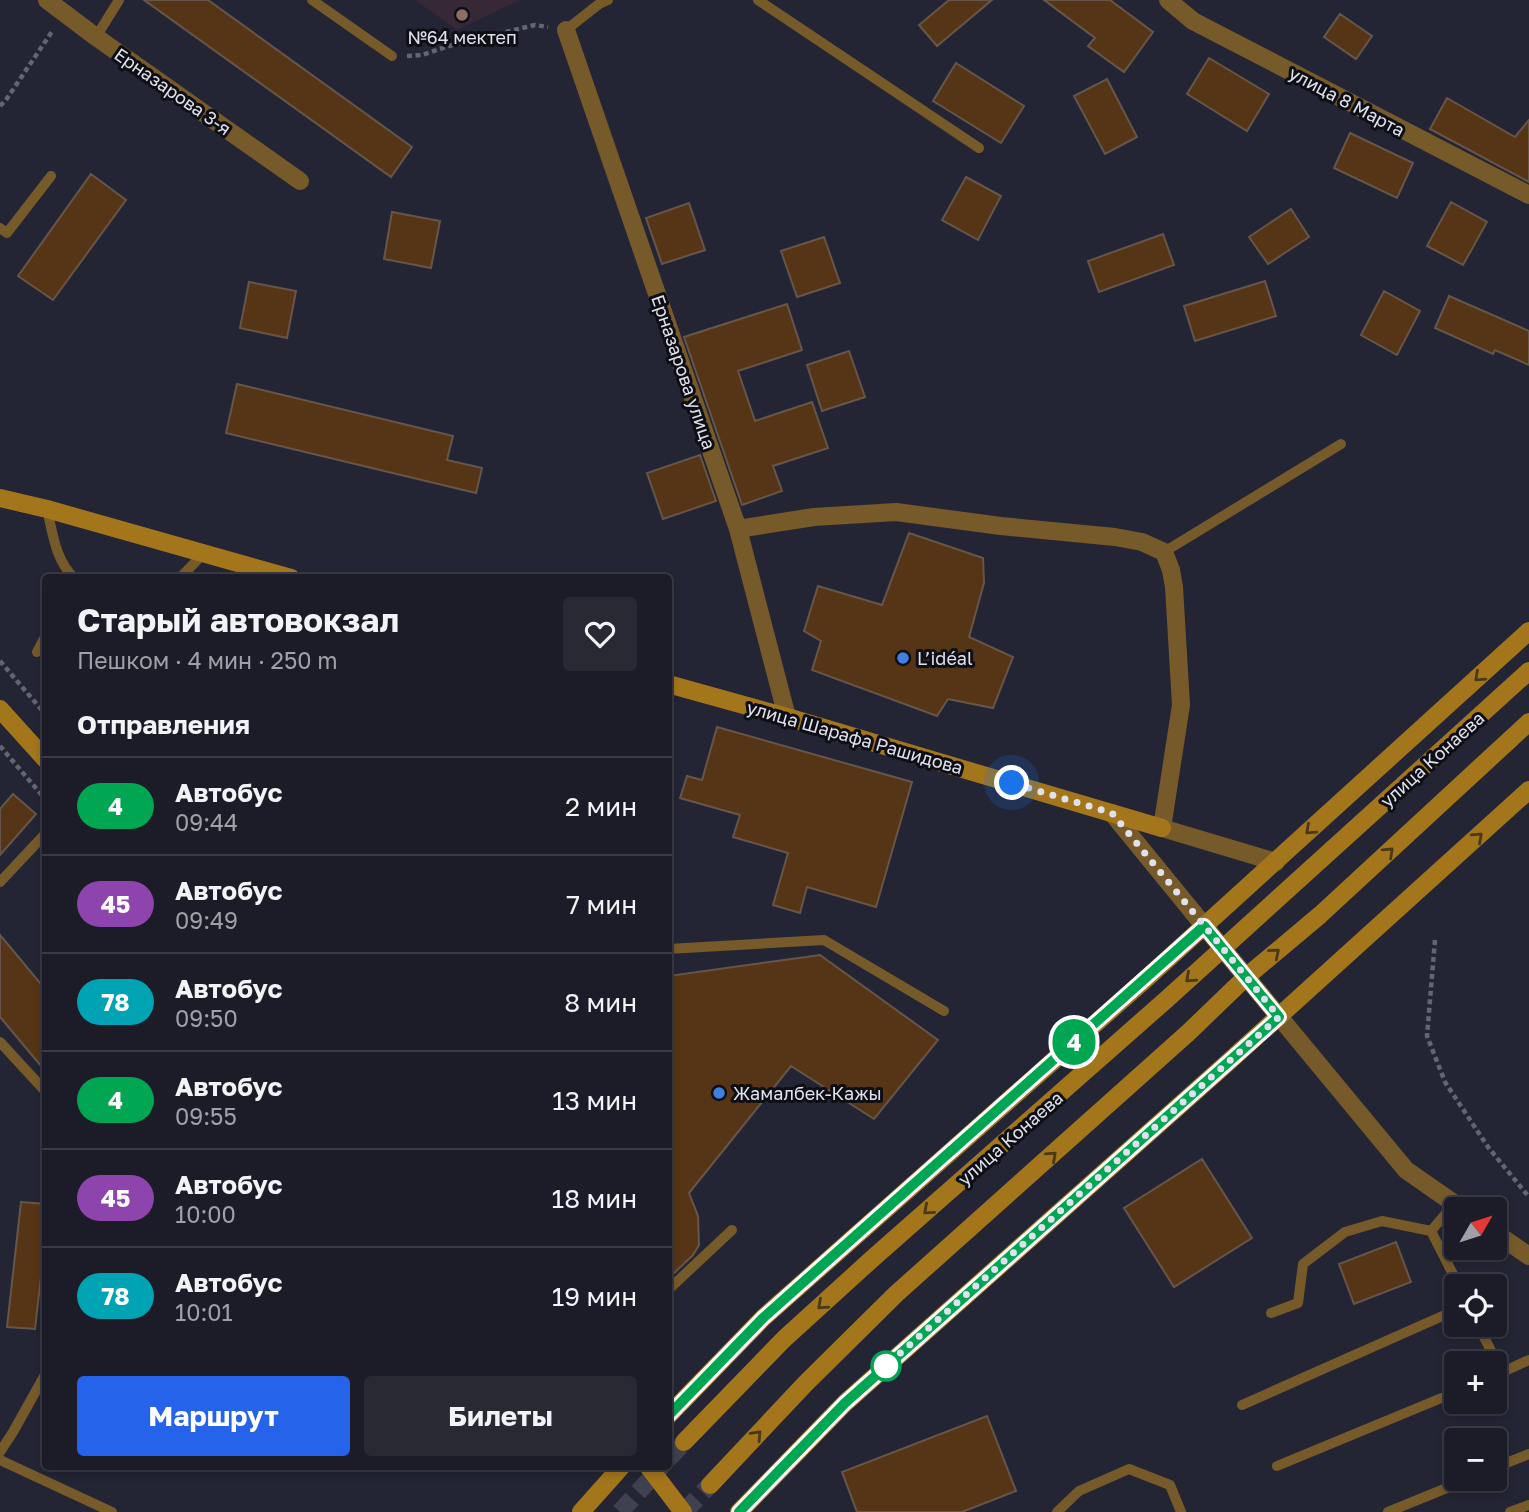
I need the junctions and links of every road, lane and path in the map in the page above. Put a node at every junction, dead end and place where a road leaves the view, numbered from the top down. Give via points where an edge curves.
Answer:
1 (47, 0) edge
2 (119, 0) edge
3 (312, 0) edge
4 (608, 0) edge
5 (758, 0) edge
6 (1168, 0) edge
7 (65, 13) junction
8 (566, 30) junction
9 (96, 37) junction
10 (392, 56) joint
11 (0, 106) edge
12 (979, 148) dead end
13 (51, 176) dead end
14 (300, 181) dead end
15 (1529, 195) edge
16 (0, 228) edge
17 (1341, 444) dead end
18 (0, 498) edge
19 (47, 509) junction
20 (738, 529) junction
21 (1164, 552) junction
22 (204, 553) junction
23 (70, 574) edge
24 (184, 574) edge
25 (277, 574) edge
26 (1529, 631) edge
27 (42, 643) edge
28 (37, 652) dead end
29 (0, 661) edge
30 (1529, 671) edge
31 (672, 685) edge
32 (0, 709) edge
33 (42, 710) edge
34 (787, 717) junction
35 (1529, 722) edge
36 (0, 746) edge
37 (42, 756) edge
38 (1529, 790) edge
39 (42, 795) edge
40 (1112, 813) junction
41 (1162, 828) junction
42 (42, 839) edge
43 (1276, 862) junction
44 (0, 882) edge
45 (1204, 926) junction
46 (1435, 940) dead end
47 (672, 949) edge
48 (1223, 949) junction
49 (1246, 977) junction
50 (944, 1011) dead end
51 (1279, 1017) junction
52 (0, 1042) edge
53 (42, 1088) edge
54 (1445, 1197) edge
55 (1529, 1197) edge
56 (1444, 1219) edge
57 (732, 1230) dead end
58 (1431, 1231) junction
59 (1507, 1241) edge
60 (1529, 1256) edge
61 (1453, 1274) edge
62 (672, 1286) edge
63 (1271, 1312) dead end
64 (1444, 1315) edge
65 (1529, 1360) edge
66 (1507, 1370) edge
67 (42, 1380) edge
68 (1444, 1397) edge
69 (1242, 1405) dead end
70 (672, 1412) edge
71 (684, 1442) tunnel mouth
72 (0, 1452) edge
73 (1529, 1454) edge
74 (0, 1460) edge
75 (1507, 1463) edge
76 (1277, 1466) dead end
77 (618, 1470) edge
78 (651, 1470) edge
79 (710, 1485) tunnel mouth
80 (1444, 1489) edge
81 (1529, 1504) edge
82 (678, 1505) edge
83 (111, 1512) edge
84 (581, 1512) edge
85 (739, 1512) edge
86 (1057, 1512) edge
87 (1181, 1512) edge
88 (1388, 1512) edge
89 (1510, 1512) edge

1 - 7 street, Ерназарова 3-я
2 - 9 lane
3 - 10 lane
4 - 8 lane
5 - 12 lane
6 - 15 street, улица 8 Марта via 1193,20
7 - 9 street, Ерназарова 3-я
7 - 11 path
8 - 10 path via 535,25 422,55
8 - 20 street, Ерназарова улица
9 - 14 street, Ерназарова 3-я
13 - 16 lane via 7,233
17 - 21 lane
18 - 19 main road
19 - 22 main road
19 - 23 lane via 57,552
20 - 21 street via 814,517 896,512 1115,537
20 - 34 street, Ерназарова улица
21 - 41 street via 1174,587 1181,705
22 - 24 lane
22 - 25 main road
26 -> 43 main road
27 - 28 lane
29 - 33 path
30 - 48 main road, улица Конаева
31 - 34 main road, улица Шарафа Рашидова
32 - 37 main road
34 - 40 main road, улица Шарафа Рашидова
49 -> 35 main road
36 - 39 path
51 -> 38 main road
40 - 41 main road, улица Шарафа Рашидова
40 - 45 street
41 - 43 street
42 - 44 lane
43 - 45 main road
45 - 48 street
45 - 70 main road via 763,1318
46 - 55 path via 1427,1036 1445,1082
47 - 50 lane via 824,940
48 - 49 street
48 -> 71 main road, улица Конаева via 784,1339
49 - 51 street
79 -> 49 main road via 897,1294
51 - 54 street via 1406,1170
51 - 85 main road via 854,1394
52 - 53 lane
56 - 58 lane
57 - 62 lane
58 - 61 lane
58 - 63 lane via 1382,1221 1345,1232 1303,1264 1298,1303
59 - 60 street
64 - 69 lane
65 - 66 lane
67 - 72 lane
68 - 76 lane
73 - 75 lane
74 - 83 lane
77 - 84 main road
78 - 82 main road
80 - 88 lane
81 - 89 lane
86 - 87 lane via 1079,1491 1129,1469 1170,1485

